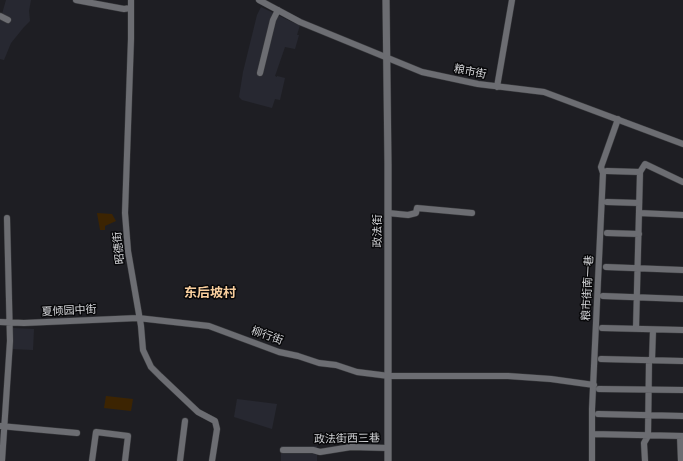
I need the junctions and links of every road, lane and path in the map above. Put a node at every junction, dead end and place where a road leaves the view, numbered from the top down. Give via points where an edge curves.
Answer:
1 (76, 0) edge
2 (131, 0) edge
3 (259, 0) edge
4 (386, 0) edge
5 (512, 0) edge
6 (130, 8) junction
7 (278, 10) junction
8 (0, 16) edge
9 (8, 20) dead end
10 (386, 58) junction
11 (260, 73) dead end
12 (497, 87) junction
13 (618, 119) junction
14 (683, 144) edge
15 (607, 171) dead end
16 (640, 172) junction
17 (683, 182) edge
18 (607, 202) dead end
19 (639, 203) junction
20 (388, 213) junction
21 (472, 213) dead end
22 (639, 213) junction
23 (683, 215) edge
24 (7, 218) dead end
25 (607, 233) dead end
26 (639, 234) junction
27 (606, 267) dead end
28 (638, 268) junction
29 (683, 270) edge
30 (602, 296) dead end
31 (637, 297) junction
32 (683, 299) edge
33 (138, 318) junction
34 (0, 322) edge
35 (9, 322) junction
36 (602, 328) dead end
37 (636, 330) junction
38 (653, 330) junction
39 (683, 330) edge
40 (601, 359) dead end
41 (650, 360) junction
42 (683, 361) edge
43 (389, 376) junction
44 (596, 387) junction
45 (648, 389) junction
46 (683, 390) edge
47 (598, 414) dead end
48 (648, 414) junction
49 (683, 416) edge
50 (185, 421) dead end
51 (2, 426) edge
52 (77, 433) dead end
53 (592, 434) junction
54 (648, 436) junction
55 (682, 436) edge
56 (388, 448) junction
57 (283, 450) dead end
58 (2, 461) edge
59 (92, 461) edge
60 (125, 461) edge
61 (180, 461) edge
62 (212, 461) edge
63 (388, 461) edge
64 (592, 461) edge
65 (645, 461) edge
66 (681, 461) edge

1 - 6 street
2 - 6 street, 昭德街
3 - 7 street, 粮市街
4 - 10 street, 政法街
5 - 12 street
6 - 33 street, 昭德街 via 125,213
7 - 10 street, 粮市街 via 300,22
7 - 11 street via 273,20
8 - 9 street
10 - 12 street, 粮市街 via 422,72
10 - 20 street, 政法街
12 - 13 street, 粮市街 via 544,92
13 - 14 street, 粮市街
13 - 44 street, 粮市街南一巷 via 601,167 603,173
15 - 16 street
16 - 17 street via 645,164
16 - 19 street
18 - 19 street
19 - 22 street
20 - 21 street via 408,215 416,213 417,208
20 - 43 street, 政法街
22 - 23 street
22 - 26 street
24 - 35 street
25 - 26 street
26 - 28 street
27 - 28 street
28 - 29 street
28 - 31 street
30 - 31 street
31 - 32 street
31 - 37 street
33 - 35 street, 夏倾园中街
33 - 43 street, 柳行街 via 209,326 279,352 318,363
33 - 62 street, 昭德街 via 143,350 151,367 198,412 216,421
34 - 35 street, 夏倾园中街
35 - 51 street via 9,362
36 - 37 street
37 - 38 street
38 - 39 street
38 - 41 street
40 - 41 street
41 - 42 street
41 - 45 street
43 - 44 street, 柳行街 via 508,376 551,379
43 - 56 street, 政法街
44 - 45 street, 柳行街
44 - 53 street, 粮市街南一巷
45 - 46 street, 柳行街
45 - 48 street
47 - 48 street
48 - 49 street
48 - 54 street
50 - 61 street
51 - 52 street
51 - 58 street
53 - 54 street
53 - 64 street, 粮市街南一巷
54 - 55 street
54 - 65 street via 644,443
55 - 66 street
56 - 57 street, 政法街西三巷 via 350,447 320,452
56 - 63 street, 政法街
59 - 60 street via 96,432 128,436

